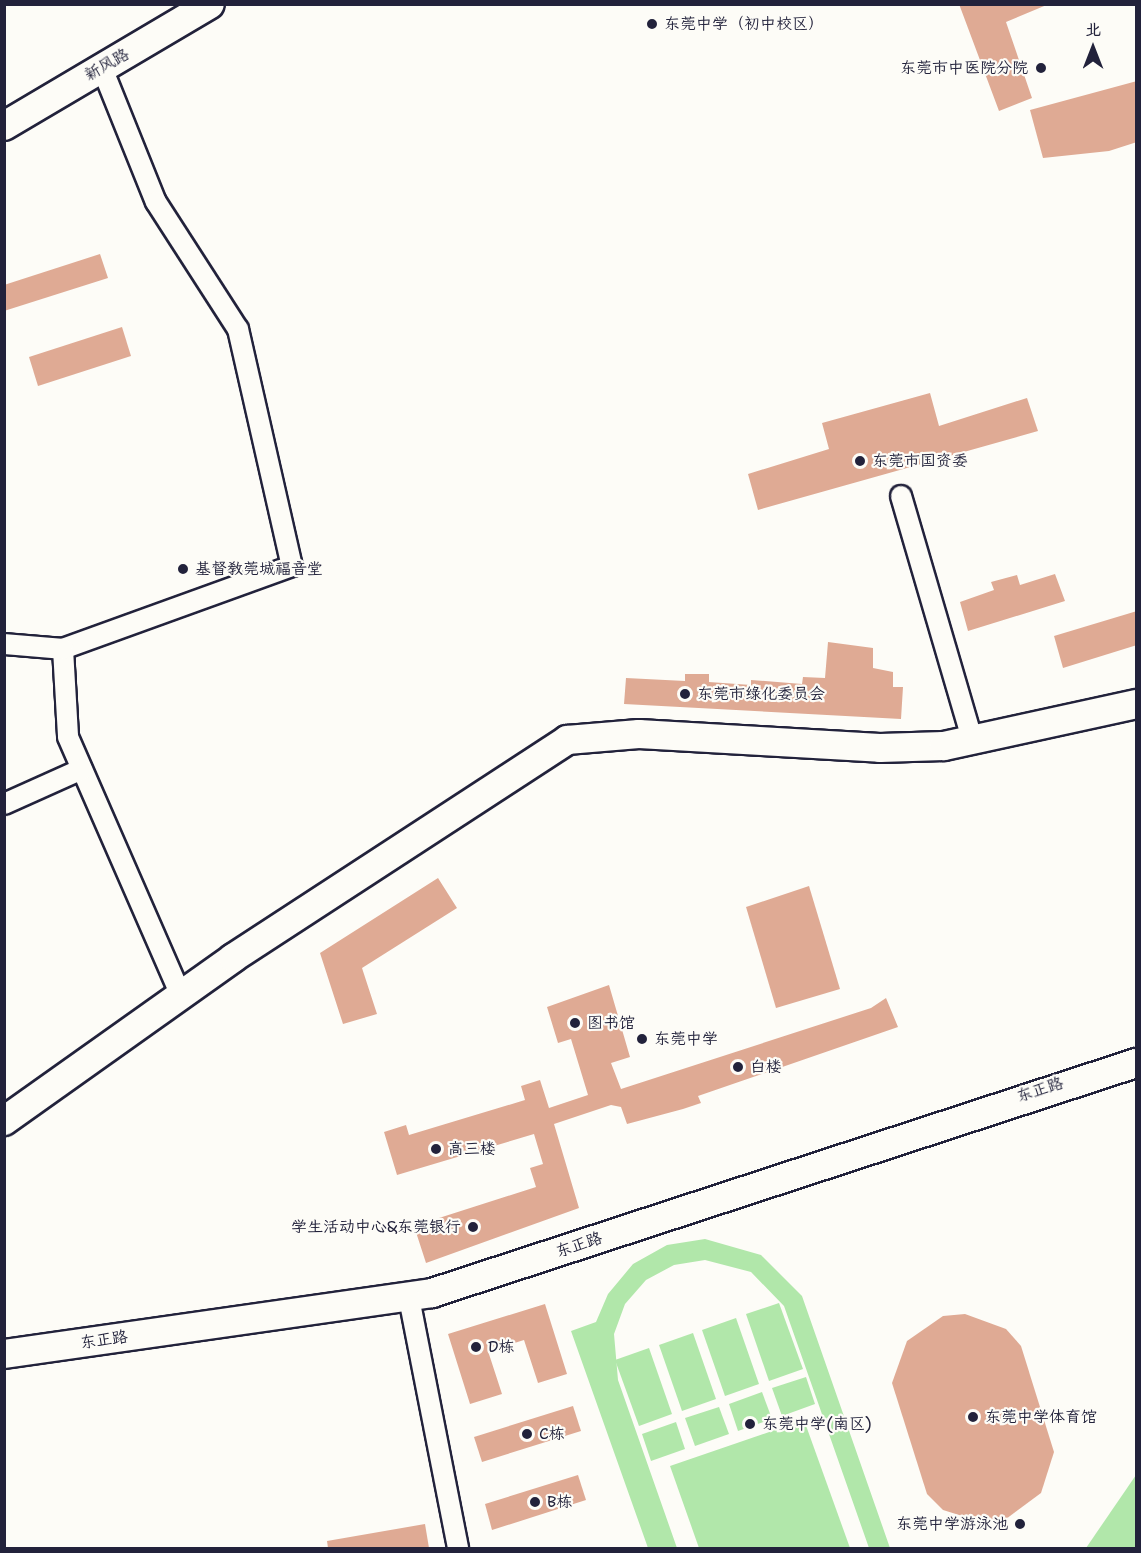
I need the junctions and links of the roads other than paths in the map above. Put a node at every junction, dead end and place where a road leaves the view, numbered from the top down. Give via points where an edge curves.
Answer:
1 (210, 4) edge
2 (102, 68) junction
3 (4, 126) edge
4 (901, 496) dead end
5 (4, 644) edge
6 (63, 649) junction
7 (1137, 704) edge
8 (973, 742) junction
9 (82, 769) junction
10 (4, 804) edge
11 (181, 996) junction
12 (1137, 1063) edge
13 (4, 1121) edge
14 (409, 1298) junction
15 (4, 1354) edge
16 (458, 1548) edge

1 - 2 street, 新风路
2 - 3 street, 新风路
2 - 6 street via 156,202 238,329 292,566
4 - 8 street
5 - 6 street
6 - 9 street via 68,737
7 - 8 street
8 - 11 street via 880,748 639,734 567,740 412,836
9 - 10 street
9 - 11 street
11 - 13 street
12 - 14 street, 东正路
14 - 15 street, 东正路
14 - 16 street

